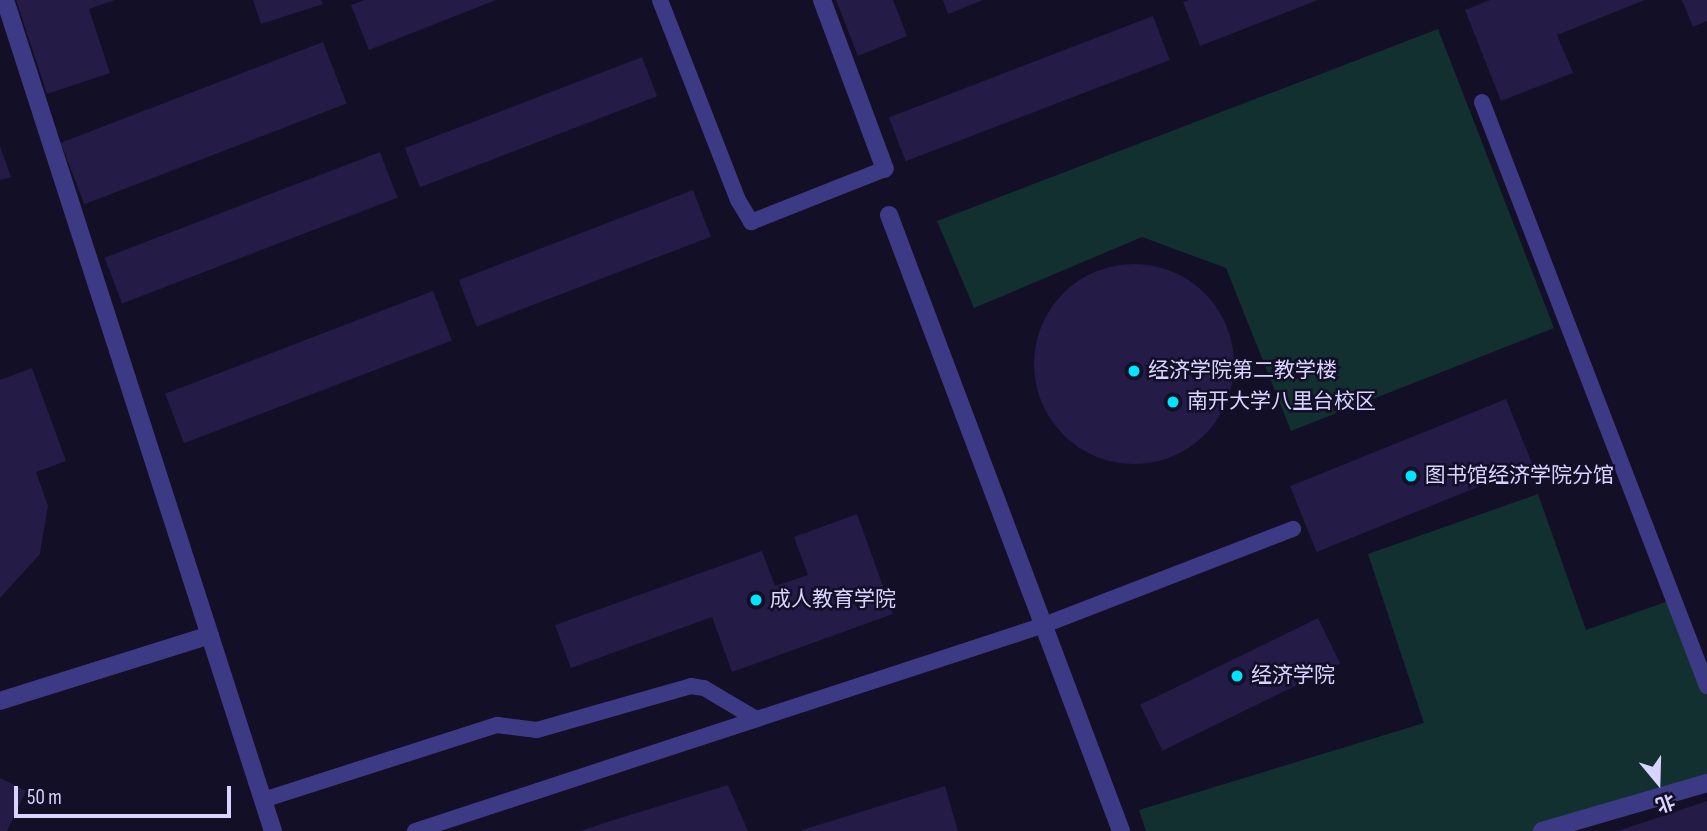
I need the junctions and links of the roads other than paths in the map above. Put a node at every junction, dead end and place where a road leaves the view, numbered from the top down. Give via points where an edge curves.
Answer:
1 (5, 0) edge
2 (660, 0) edge
3 (822, 0) edge
4 (1482, 102) dead end
5 (885, 169) joint
6 (889, 215) dead end
7 (1293, 529) dead end
8 (1044, 625) junction
9 (210, 635) junction
10 (1707, 687) edge
11 (0, 701) edge
12 (756, 719) junction
13 (1707, 782) edge
14 (263, 800) junction
15 (274, 831) edge
16 (415, 831) edge
17 (1121, 831) edge
18 (1542, 831) edge

1 - 9 street
2 - 5 lane via 738,200 751,222
3 - 5 street
4 - 10 lane
6 - 8 street
7 - 8 lane
8 - 12 lane
8 - 17 street
9 - 11 street
9 - 14 street
12 - 14 lane via 704,688 691,686 537,730 496,725
12 - 16 lane
13 - 18 street
14 - 15 street

